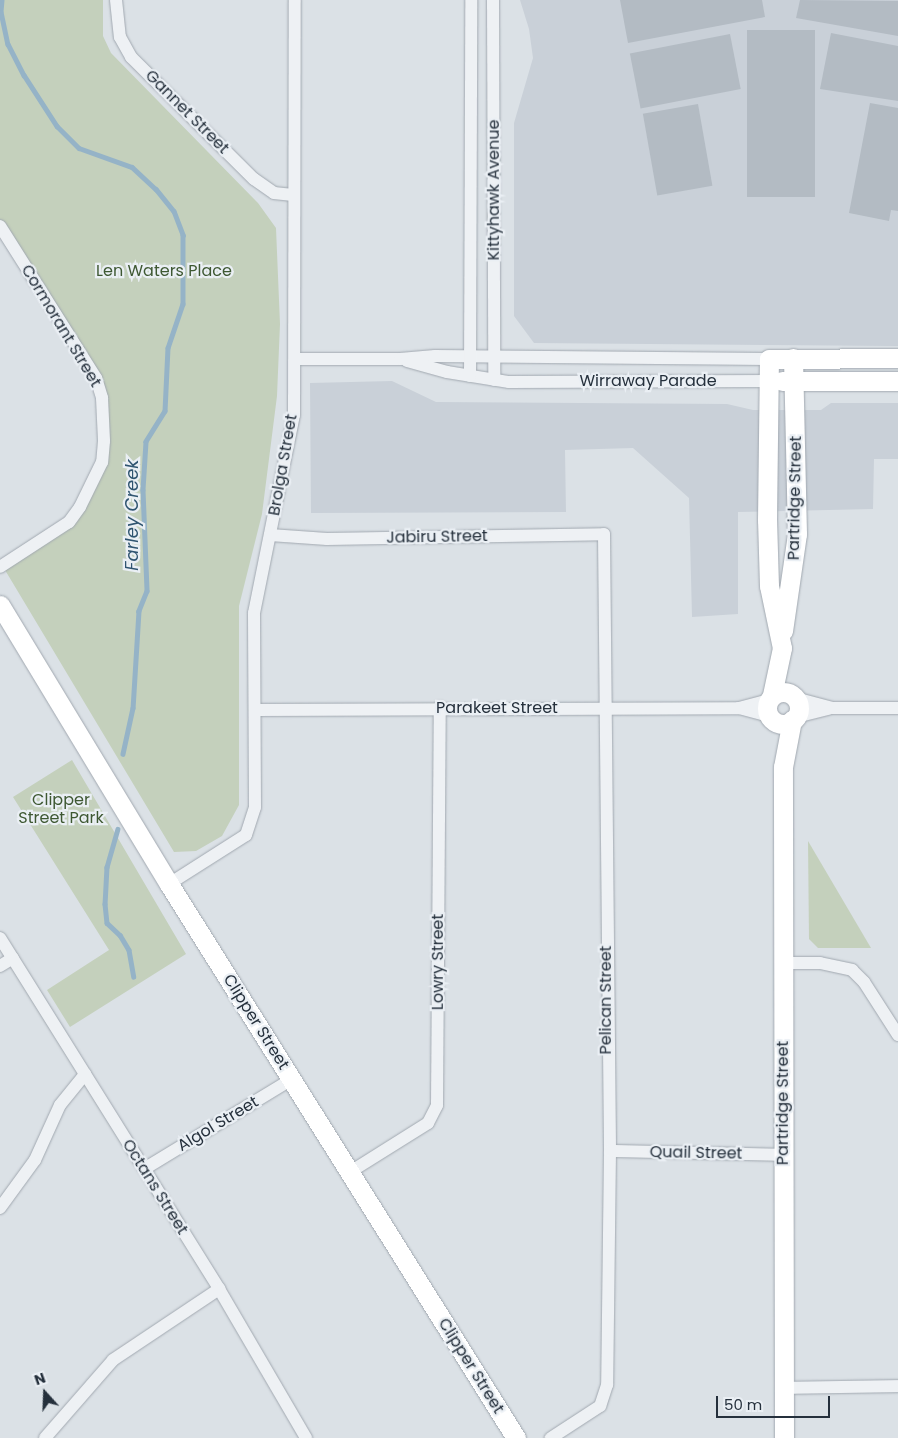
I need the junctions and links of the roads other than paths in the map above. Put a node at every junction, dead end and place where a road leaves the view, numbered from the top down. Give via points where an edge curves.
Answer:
1 (116, 0) edge
2 (295, 0) edge
3 (471, 0) edge
4 (493, 0) edge
5 (293, 194) junction
6 (0, 226) edge
7 (471, 356) junction
8 (495, 358) junction
9 (793, 358) junction
10 (898, 358) edge
11 (295, 359) junction
12 (400, 359) junction
13 (769, 359) junction
14 (470, 376) junction
15 (494, 380) junction
16 (769, 381) junction
17 (794, 381) junction
18 (898, 381) edge
19 (604, 534) joint
20 (270, 535) junction
21 (0, 566) edge
22 (0, 605) edge
23 (782, 647) junction
24 (794, 696) junction
25 (440, 707) junction
26 (771, 708) junction
27 (832, 708) junction
28 (898, 708) edge
29 (604, 709) junction
30 (255, 710) junction
31 (794, 719) junction
32 (783, 768) junction
33 (169, 884) junction
34 (0, 938) edge
35 (13, 958) junction
36 (783, 963) junction
37 (0, 966) edge
38 (898, 1035) edge
39 (85, 1074) junction
40 (292, 1078) junction
41 (610, 1151) junction
42 (783, 1154) junction
43 (144, 1169) junction
44 (350, 1172) junction
45 (0, 1208) edge
46 (219, 1289) junction
47 (898, 1386) edge
48 (784, 1388) junction
49 (45, 1438) edge
50 (306, 1438) edge
51 (516, 1438) edge
52 (552, 1438) edge
53 (784, 1438) edge

1 - 5 street, Gannet Street via 120,37 131,57 254,179 274,193
2 - 5 street, Brolga Street
3 - 7 street, Kittyhawk Avenue
4 - 8 street, Kittyhawk Avenue
5 - 11 street, Brolga Street
6 - 21 street, Cormorant Street via 96,378 102,398 104,440 102,462 69,522
7 - 8 street, Wirraway Parade
7 - 12 street, Wirraway Parade
7 - 14 street, Kittyhawk Avenue
8 - 13 street, Wirraway Parade
8 - 15 street, Kittyhawk Avenue
9 - 10 street, Wirraway Parade
9 - 13 street, Wirraway Parade
9 - 17 street, Partridge Street
11 - 12 street, Wirraway Parade
11 - 20 street, Brolga Street via 294,415
12 - 14 street, Wirraway Parade
13 - 16 street, Partridge Street
14 - 15 street, Wirraway Parade
15 - 16 street, Wirraway Parade
16 - 17 street, Wirraway Parade
16 - 23 street, Partridge Street via 767,520 770,586
17 - 18 street, Wirraway Parade
17 - 23 street, Partridge Street via 796,534
19 - 20 street, Jabiru Street via 327,538
19 - 29 street, Pelican Street
20 - 30 street, Brolga Street via 254,613
22 - 33 street, Clipper Street
23 - 24 street, Partridge Street
23 - 26 street, Partridge Street
24 - 26 street via 782,692
24 - 27 street
24 - 31 street via 799,707
25 - 29 street, Parakeet Street
25 - 30 street, Parakeet Street
25 - 44 street, Lowry Street via 438,1105 428,1123
26 - 29 street, Parakeet Street
26 - 31 street via 783,724
26 - 32 street, Partridge Street
27 - 28 street
27 - 31 street
29 - 41 street, Pelican Street
30 - 33 street, Brolga Street via 255,808 252,826 237,843
31 - 32 street, Partridge Street
32 - 36 street, Partridge Street
33 - 40 street, Clipper Street
34 - 35 street, Octans Street
35 - 37 street
35 - 39 street, Octans Street
36 - 38 street via 820,963 852,970 864,982
36 - 42 street, Partridge Street
39 - 43 street, Octans Street
39 - 45 street via 60,1105 36,1160
40 - 43 street, Algol Street
40 - 44 street, Clipper Street
41 - 42 street, Quail Street
41 - 52 street, Pelican Street via 605,1397 600,1406
42 - 48 street, Partridge Street
43 - 46 street, Octans Street
44 - 51 street, Clipper Street
46 - 49 street via 113,1360
46 - 50 street, Octans Street
47 - 48 street
48 - 53 street, Partridge Street

